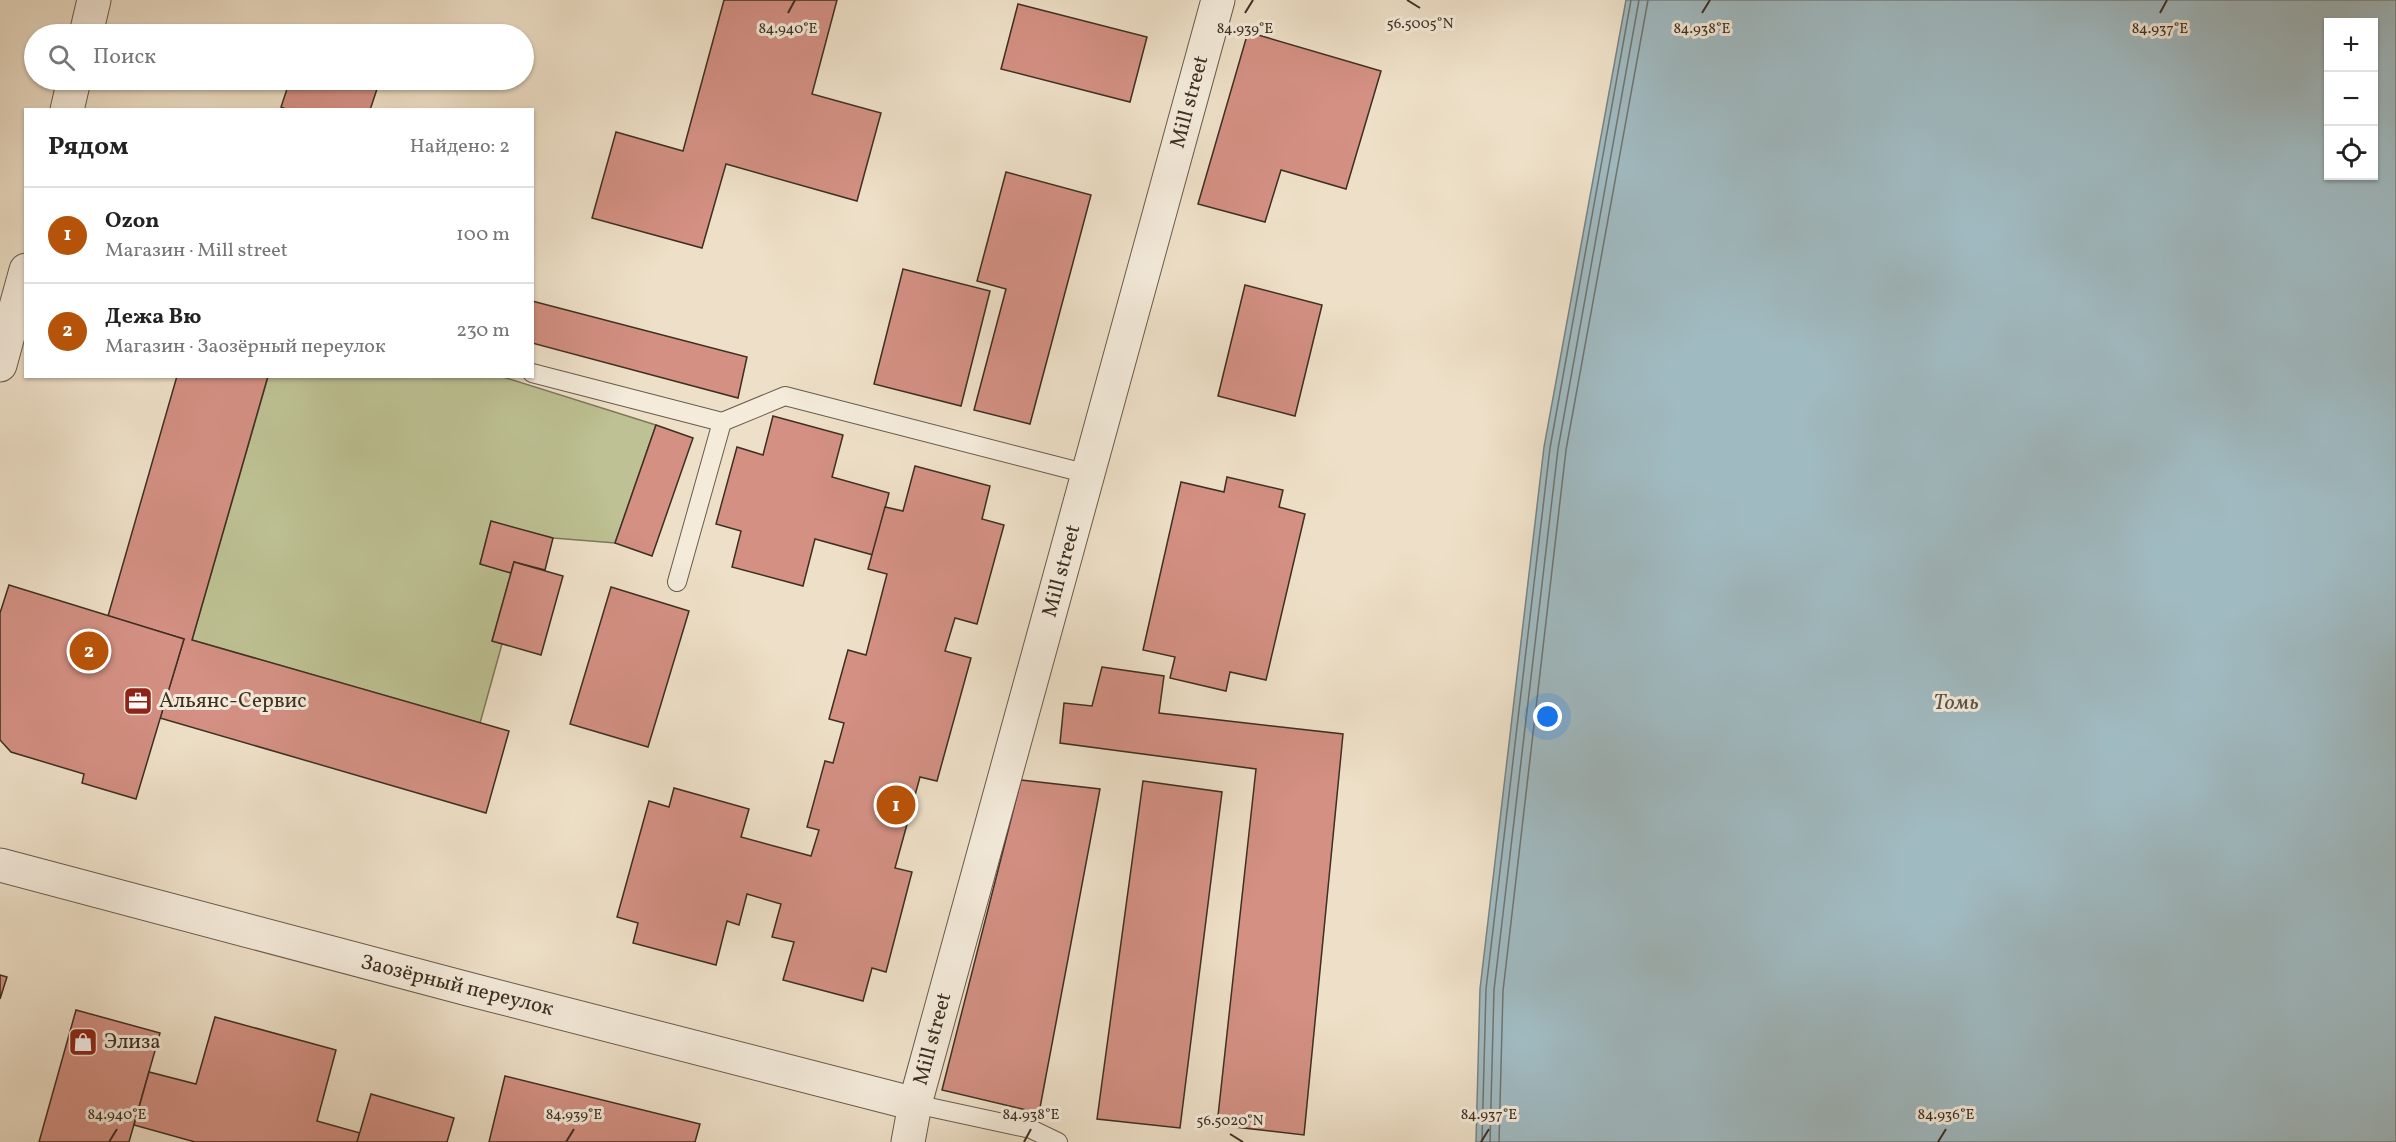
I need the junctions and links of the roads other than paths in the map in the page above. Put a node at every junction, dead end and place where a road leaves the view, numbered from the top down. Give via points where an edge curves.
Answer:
1 (94, 0) edge
2 (1209, 3) edge
3 (88, 24) edge
4 (72, 90) edge
5 (67, 108) edge
6 (24, 277) edge
7 (0, 365) edge
8 (534, 374) edge
9 (722, 423) junction
10 (1088, 474) junction
11 (677, 582) dead end
12 (0, 865) edge
13 (915, 1104) junction
14 (908, 1142) edge
15 (1058, 1142) edge

1 - 3 street
2 - 10 street, Mill street
4 - 5 street
6 - 7 street
8 - 9 lane
9 - 10 lane via 785,396
9 - 11 lane
10 - 13 street, Mill street
12 - 13 street, Заозёрный переулок
13 - 14 street, Mill street
13 - 15 lane via 1031,1130

